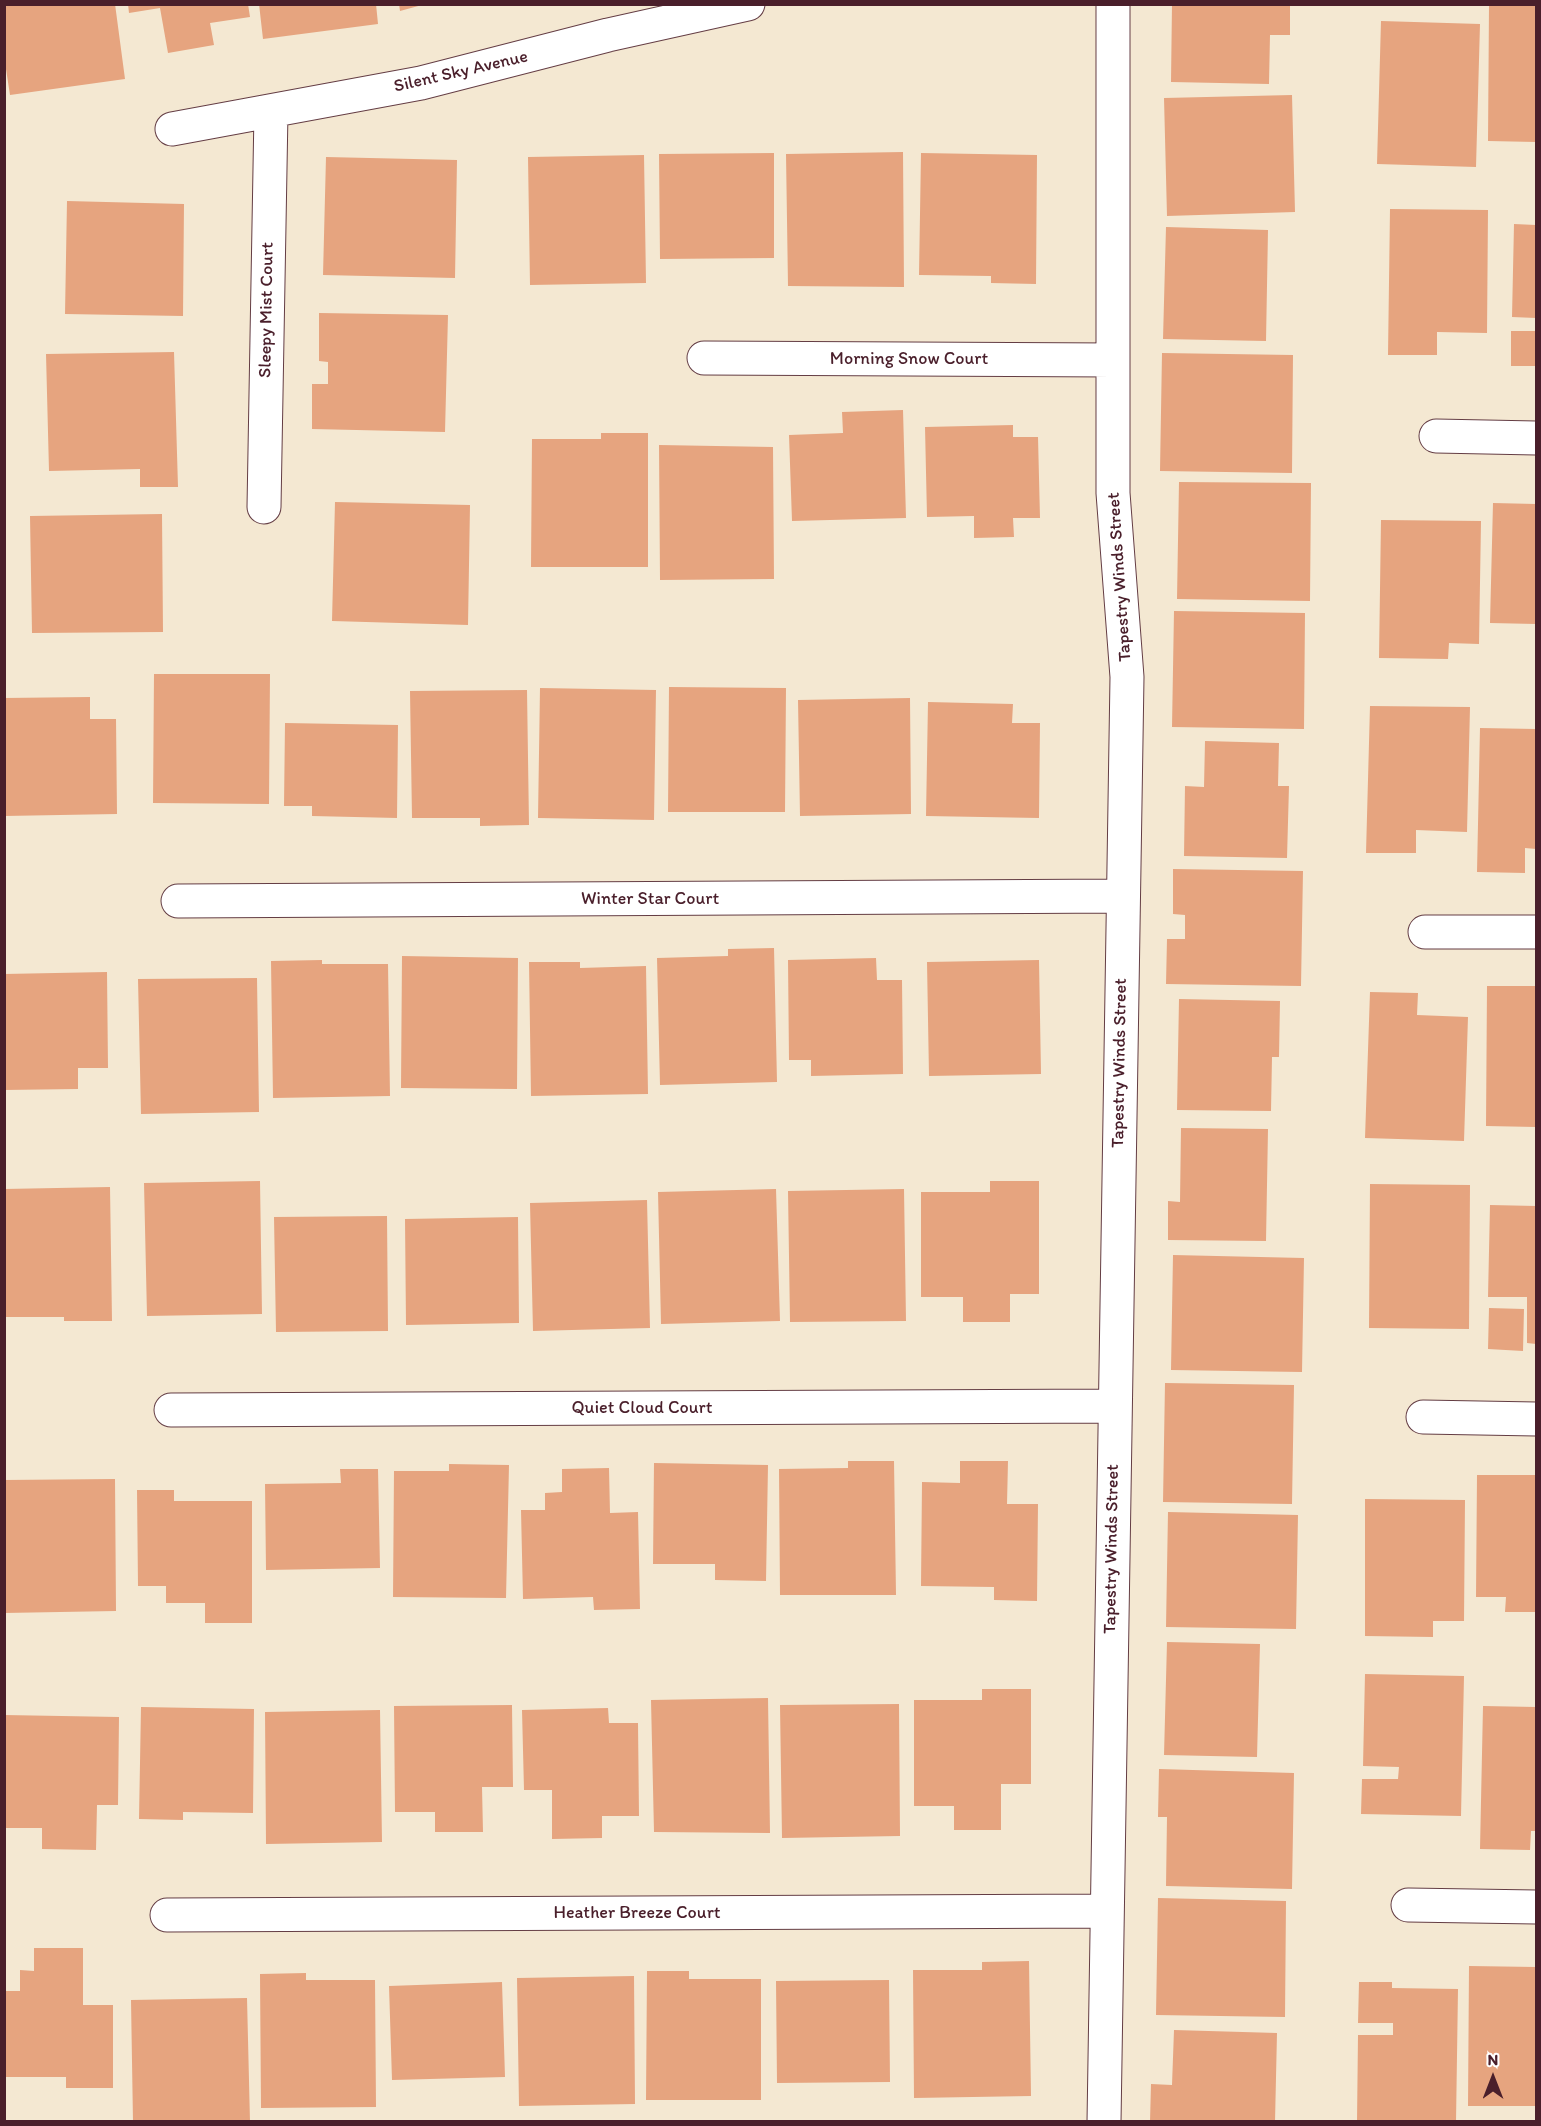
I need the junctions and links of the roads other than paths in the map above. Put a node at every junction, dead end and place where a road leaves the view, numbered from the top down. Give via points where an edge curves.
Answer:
1 (748, 4) edge
2 (1113, 4) edge
3 (271, 112) junction
4 (172, 129) dead end
5 (705, 358) dead end
6 (1113, 360) junction
7 (1436, 436) dead end
8 (1536, 438) edge
9 (264, 507) dead end
10 (1122, 896) junction
11 (178, 901) dead end
12 (1425, 932) dead end
13 (1536, 932) edge
14 (1114, 1406) junction
15 (171, 1410) dead end
16 (1423, 1417) dead end
17 (1536, 1419) edge
18 (1408, 1905) dead end
19 (1536, 1907) edge
20 (1107, 1911) junction
21 (167, 1916) dead end
22 (1104, 2121) edge

1 - 3 street, Silent Sky Avenue via 422,83
2 - 6 street, Tapestry Winds Street
3 - 4 street, Silent Sky Avenue
3 - 9 street, Sleepy Mist Court
5 - 6 street, Morning Snow Court
6 - 10 street, Tapestry Winds Street via 1113,493 1127,677
7 - 8 street
10 - 11 street, Winter Star Court
10 - 14 street, Tapestry Winds Street
12 - 13 street
14 - 15 street, Quiet Cloud Court
14 - 20 street, Tapestry Winds Street
16 - 17 street
18 - 19 street
20 - 21 street, Heather Breeze Court
20 - 22 street, Tapestry Winds Street

